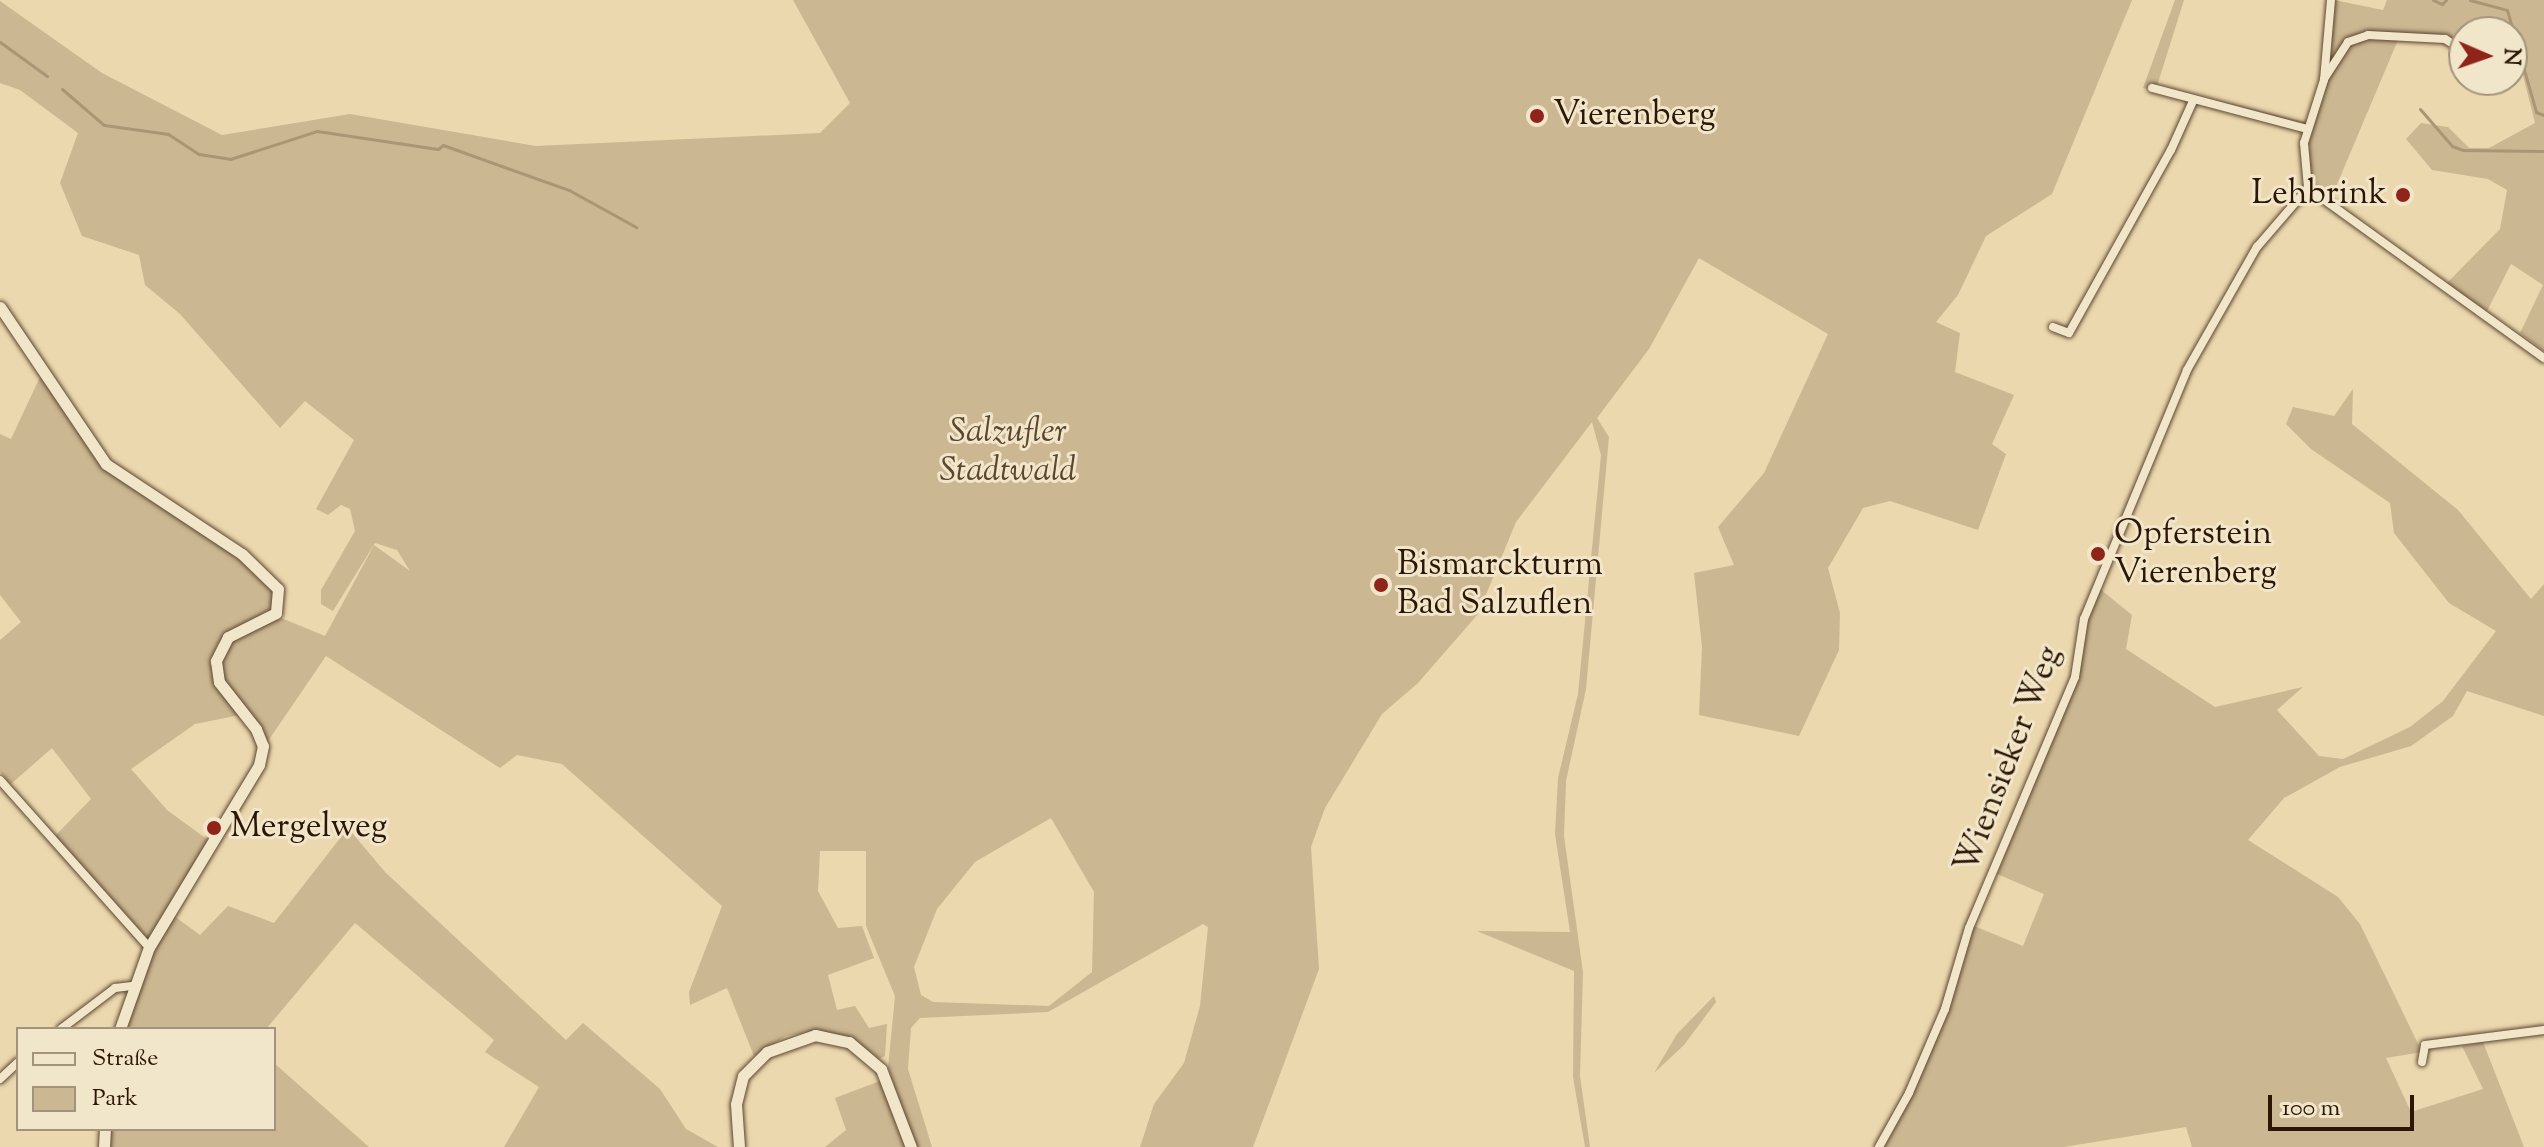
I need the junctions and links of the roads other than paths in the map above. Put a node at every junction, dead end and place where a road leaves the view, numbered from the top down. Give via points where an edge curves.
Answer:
1 (2331, 0) edge
2 (2448, 41) edge
3 (2324, 80) junction
4 (2152, 88) dead end
5 (2193, 101) junction
6 (2307, 129) junction
7 (2308, 188) junction
8 (0, 307) edge
9 (2053, 327) dead end
10 (2544, 358) edge
11 (0, 780) edge
12 (149, 947) junction
13 (132, 986) junction
14 (64, 1027) edge
15 (121, 1027) edge
16 (2544, 1030) edge
17 (2422, 1062) dead end
18 (16, 1064) edge
19 (0, 1079) edge
20 (739, 1147) edge
21 (911, 1147) edge
22 (1879, 1147) edge

1 - 3 street
2 - 3 street via 2368,35 2348,42
3 - 6 street
4 - 5 street
5 - 6 street
5 - 9 street via 2069,333
6 - 7 street via 2302,160
7 - 10 street
7 - 22 street, Wiensieker Weg via 2257,247 2187,370 2084,619 2075,677 1969,928 1945,1009
8 - 12 main road via 106,464 242,554 278,589 276,613 228,637 216,661 219,682 256,729 263,746 259,765
11 - 12 street
12 - 13 main road
13 - 14 street via 115,988
13 - 15 main road
16 - 17 street via 2425,1045
18 - 19 street
20 - 21 main road via 736,1104 743,1076 767,1052 815,1035 849,1042 881,1069

